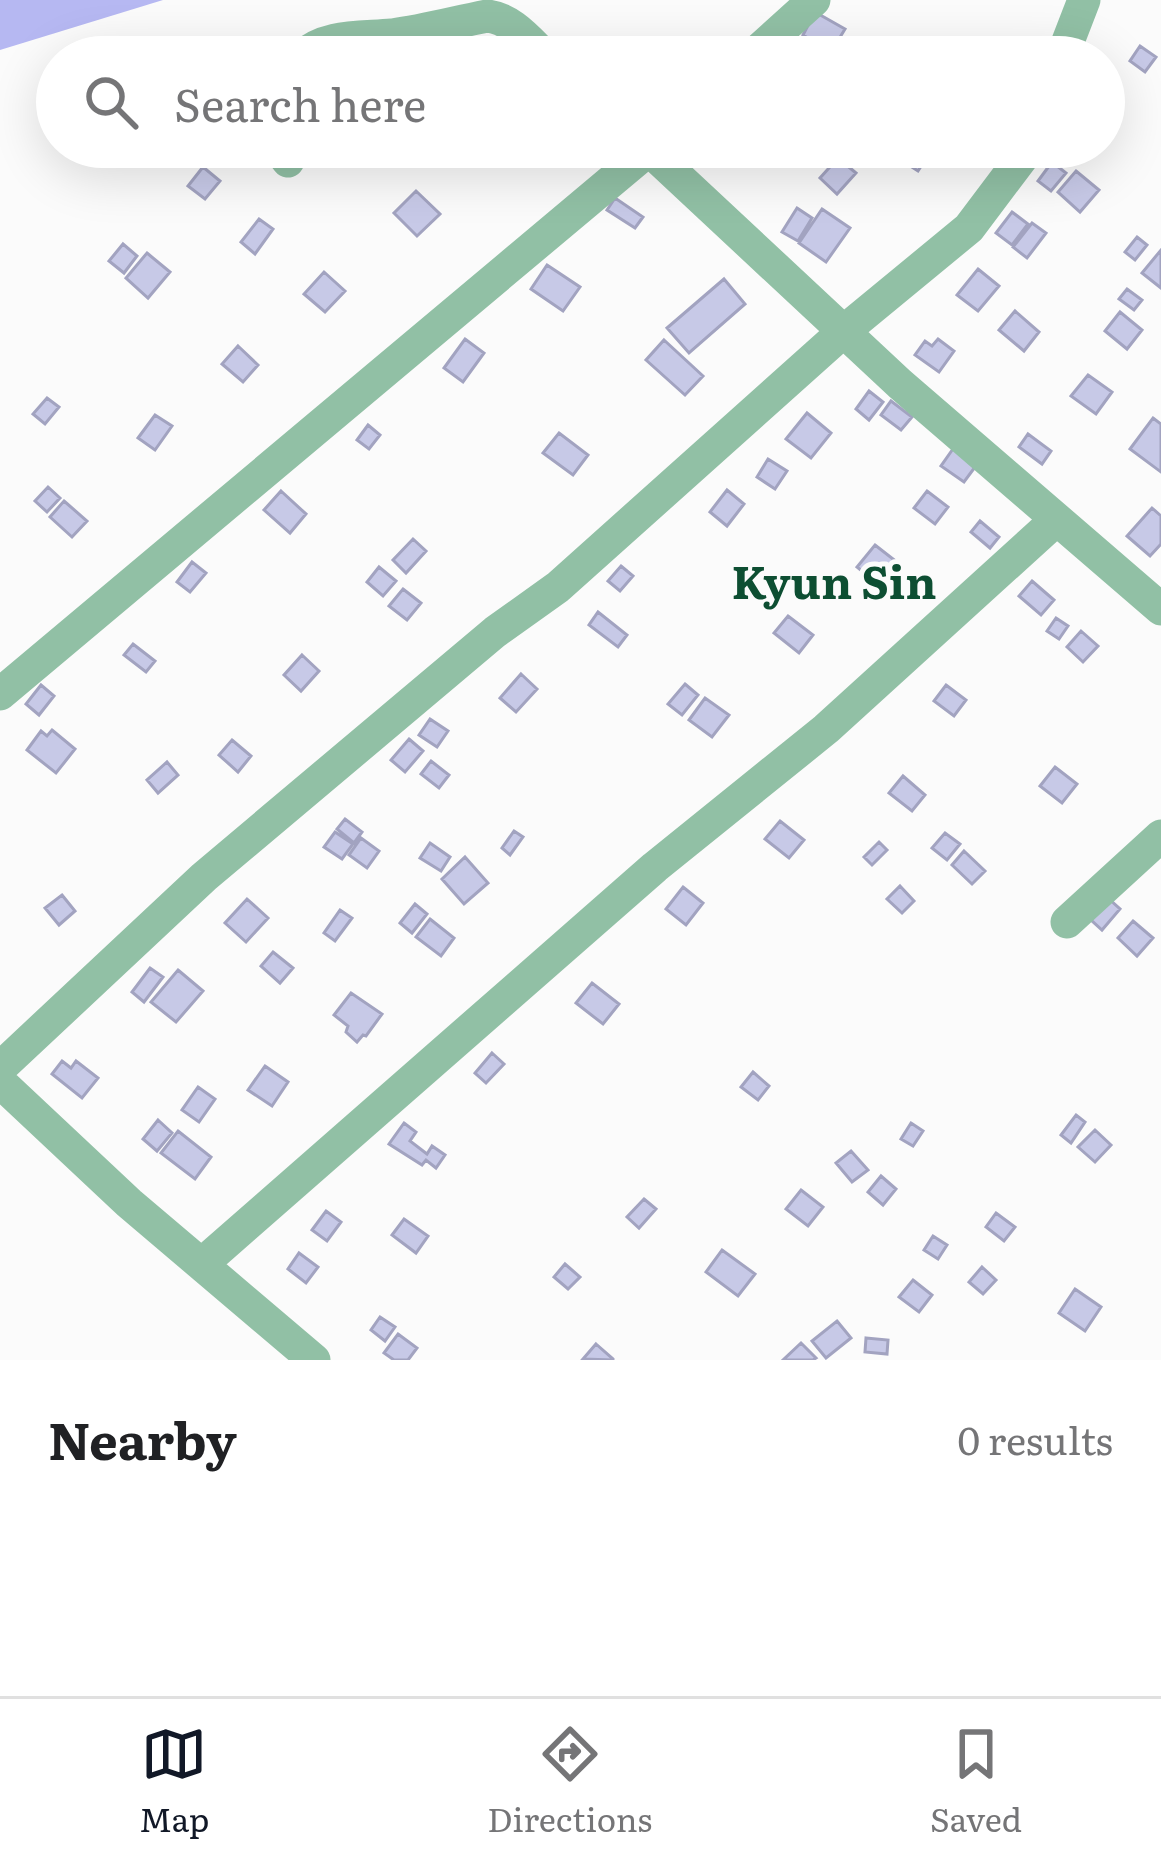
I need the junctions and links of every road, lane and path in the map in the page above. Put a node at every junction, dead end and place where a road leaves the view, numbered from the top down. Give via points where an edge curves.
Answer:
1 (814, 0) edge
2 (1084, 0) edge
3 (368, 36) edge
4 (522, 36) edge
5 (774, 36) edge
6 (1070, 36) edge
7 (625, 168) edge
8 (670, 168) edge
9 (1014, 168) edge
10 (844, 331) junction
11 (1057, 520) junction
12 (1161, 609) edge
13 (0, 694) edge
14 (1161, 836) edge
15 (1067, 922) dead end
16 (0, 1068) edge
17 (0, 1082) edge
18 (202, 1264) junction
19 (314, 1360) edge

1 - 5 street
2 - 6 street
3 - 4 street via 487,16
7 - 13 street
8 - 10 street
9 - 10 street via 969,228
10 - 11 street
10 - 16 street via 558,586 204,878
11 - 12 street
11 - 18 street via 826,729 655,867
14 - 15 street
17 - 18 street
18 - 19 street

